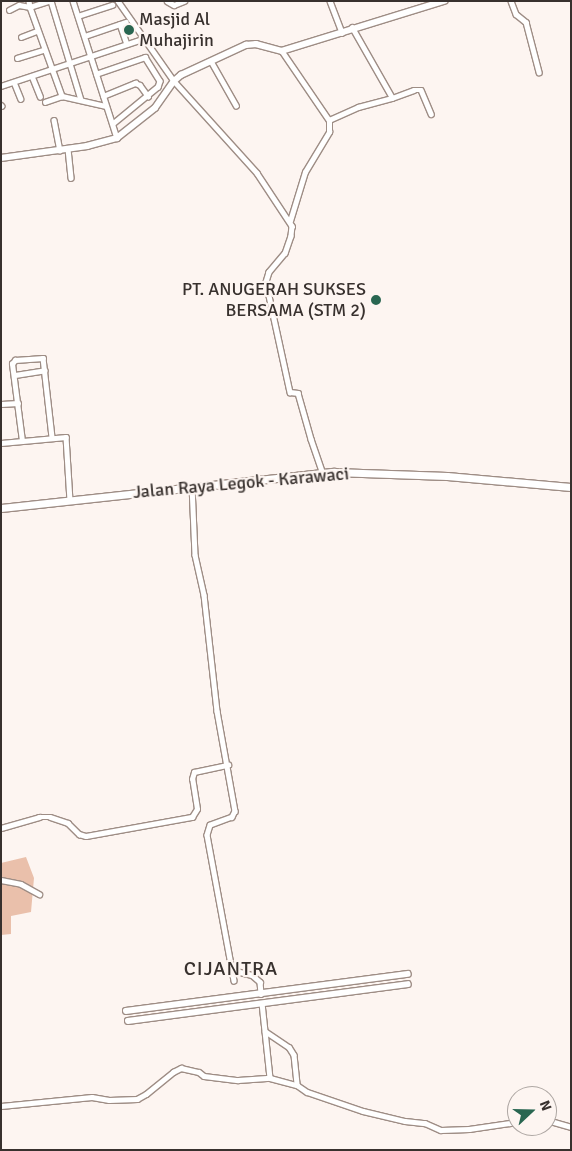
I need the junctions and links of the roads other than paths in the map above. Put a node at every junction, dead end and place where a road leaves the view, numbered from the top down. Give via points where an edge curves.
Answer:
1 (50, 1) edge
2 (73, 1) edge
3 (118, 1) edge
4 (168, 1) edge
5 (184, 1) edge
6 (330, 1) edge
7 (444, 1) edge
8 (511, 1) edge
9 (30, 4) edge
10 (428, 4) edge
11 (112, 5) dead end
12 (9, 10) dead end
13 (78, 16) junction
14 (126, 22) dead end
15 (120, 24) junction
16 (352, 28) junction
17 (37, 31) junction
18 (342, 33) junction
19 (85, 36) junction
20 (20, 37) dead end
21 (139, 40) dead end
22 (127, 44) junction
23 (44, 50) junction
24 (282, 51) junction
25 (156, 53) junction
26 (90, 56) junction
27 (146, 57) junction
28 (18, 58) dead end
29 (211, 61) junction
30 (70, 63) junction
31 (51, 69) junction
32 (539, 72) dead end
33 (96, 74) junction
34 (32, 76) junction
35 (174, 81) junction
36 (14, 82) junction
37 (1, 86) edge
38 (40, 96) dead end
39 (62, 96) junction
40 (104, 96) junction
41 (148, 96) junction
42 (392, 98) junction
43 (21, 99) dead end
44 (81, 100) junction
45 (45, 102) dead end
46 (106, 106) junction
47 (236, 106) dead end
48 (431, 114) dead end
49 (54, 120) dead end
50 (329, 120) junction
51 (113, 124) junction
52 (117, 138) junction
53 (68, 149) junction
54 (60, 150) junction
55 (1, 158) edge
56 (71, 178) dead end
57 (290, 221) junction
58 (45, 370) junction
59 (15, 375) junction
60 (18, 403) junction
61 (1, 404) edge
62 (52, 437) junction
63 (22, 441) junction
64 (1, 443) edge
65 (323, 473) junction
66 (192, 486) junction
67 (571, 487) edge
68 (70, 500) junction
69 (1, 508) edge
70 (228, 765) junction
71 (1, 828) edge
72 (1, 880) edge
73 (39, 894) dead end
74 (231, 966) junction
75 (408, 974) dead end
76 (234, 981) dead end
77 (408, 984) dead end
78 (299, 989) junction
79 (261, 994) junction
80 (300, 998) junction
81 (199, 1002) junction
82 (262, 1003) junction
83 (126, 1011) dead end
84 (200, 1011) junction
85 (128, 1021) dead end
86 (265, 1031) junction
87 (270, 1078) junction
88 (297, 1085) junction
89 (1, 1106) edge
90 (507, 1123) edge
91 (557, 1123) edge
92 (571, 1127) edge

1 - 9 street
1 - 30 street
2 - 13 street
3 - 25 street
4 - 5 street via 174,5
6 - 18 street
7 - 10 street
8 - 32 street via 516,14 526,22
9 - 12 street
9 - 17 street
10 - 16 street
11 - 13 street
13 - 19 street
14 - 15 street
15 - 19 street
15 - 22 street
16 - 18 street
16 - 42 street
17 - 20 street
17 - 23 street
18 - 24 street
19 - 26 street
21 - 22 street
22 - 26 street
23 - 28 street
23 - 31 street
24 - 29 street via 251,44
24 - 50 street
25 - 27 street
25 - 35 street
26 - 30 street
26 - 33 street
27 - 33 street
27 - 41 street via 160,82
29 - 35 street
29 - 47 street
30 - 31 street
30 - 44 street
31 - 34 street
31 - 39 street
33 - 40 street
34 - 36 street
34 - 38 street
35 - 52 street via 155,108
35 - 57 street via 257,173
36 - 37 street
36 - 43 street
39 - 44 street
39 - 45 street
40 - 41 street via 135,83
40 - 46 street
41 - 51 street
42 - 48 street via 421,90
42 - 50 street via 358,106
44 - 46 street
46 - 51 street
49 - 54 street
50 - 57 street via 329,132 305,172
51 - 52 street
52 - 53 street
53 - 54 street
53 - 56 street
54 - 55 street
57 - 65 street via 293,228 289,243 266,282 290,392 298,393
58 - 59 street
58 - 59 street via 42,358 15,360 12,364
58 - 62 street
59 - 60 street
60 - 61 street
60 - 63 street
62 - 63 street
62 - 68 street via 63,436 67,440
63 - 64 street
65 - 66 main road, Jalan Raya Legok - Karawaci
65 - 67 main road, Jalan Raya Legok - Karawaci via 448,476
66 - 68 main road, Jalan Raya Legok - Karawaci
66 - 70 street via 195,555 204,595 212,676
68 - 69 main road, Jalan Raya Legok - Karawaci
70 - 71 street via 194,772 197,809 192,817 86,836 68,823 50,817
70 - 74 street via 234,814 210,826 207,834
72 - 73 street via 20,884
74 - 76 street
74 - 79 street via 260,982
75 - 78 street
77 - 80 street
78 - 79 street
78 - 80 street
79 - 81 street
80 - 82 street
81 - 83 street
81 - 84 street
82 - 84 street
82 - 86 street
84 - 85 street
86 - 87 street
86 - 88 street via 289,1047 294,1055
87 - 88 street
87 - 89 street via 238,1080 204,1076 181,1068 137,1099 92,1097
88 - 90 street via 307,1092 364,1112 425,1123 441,1130
91 - 92 street

